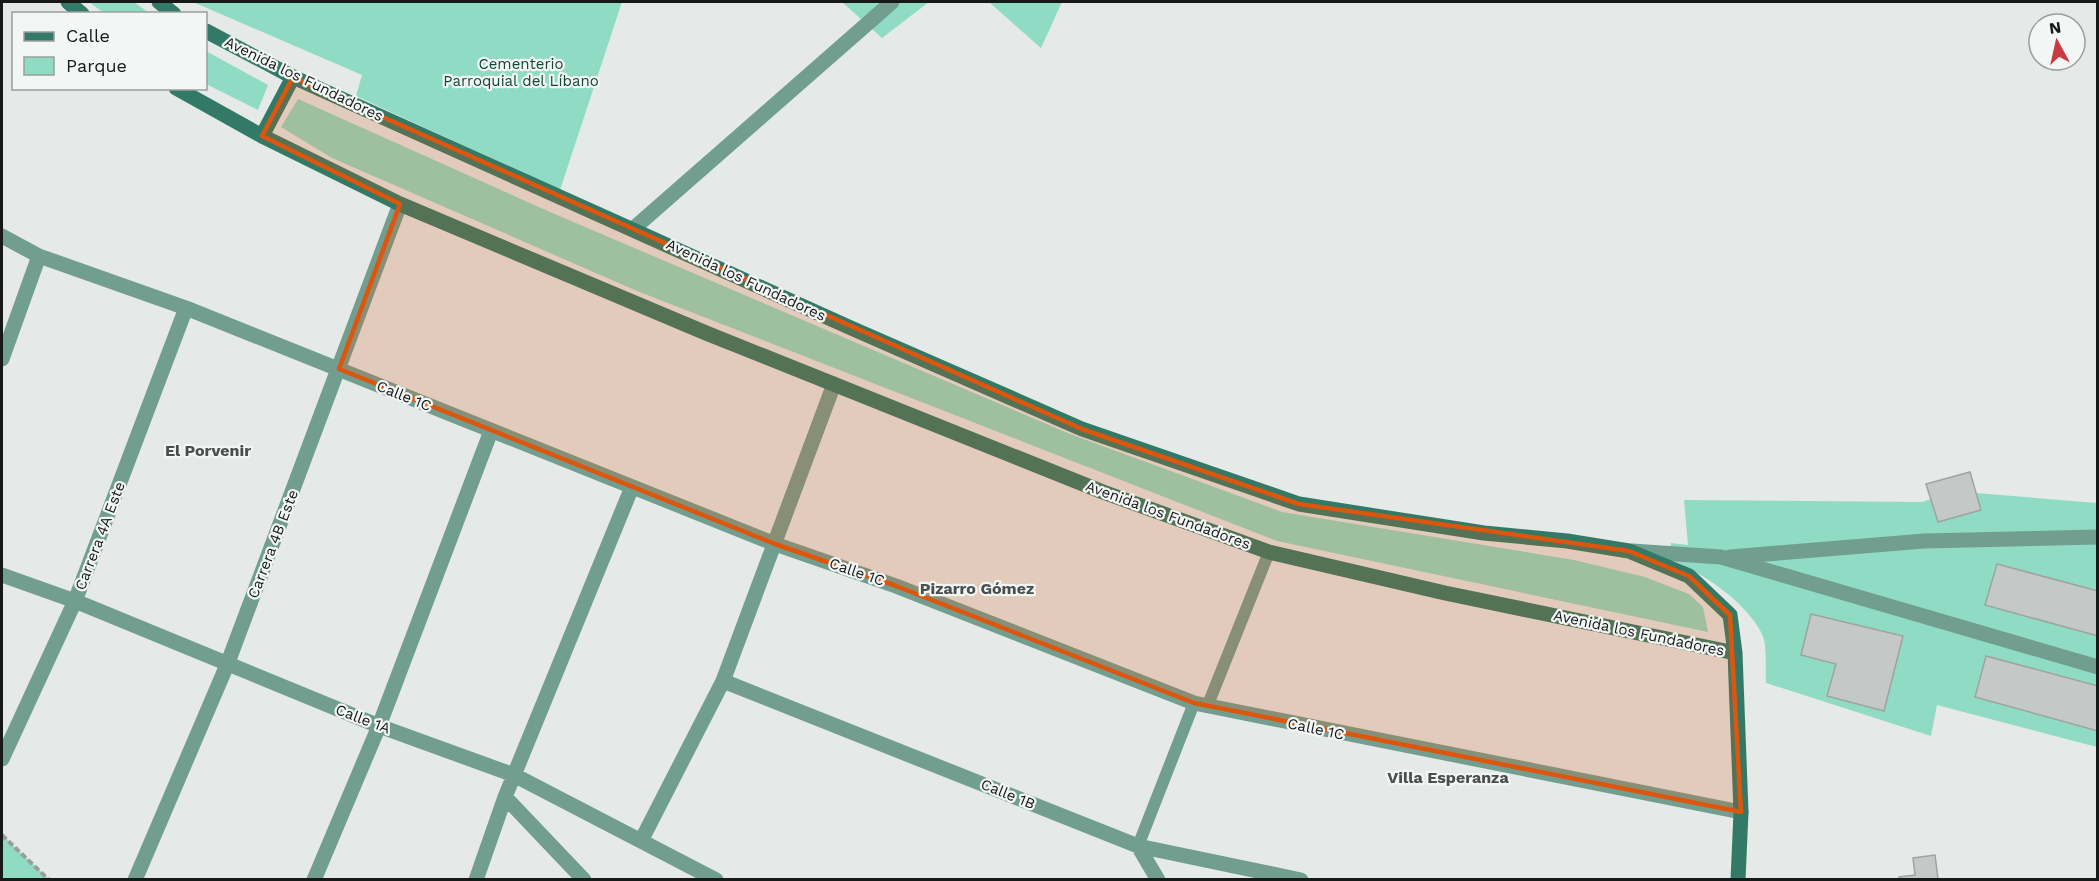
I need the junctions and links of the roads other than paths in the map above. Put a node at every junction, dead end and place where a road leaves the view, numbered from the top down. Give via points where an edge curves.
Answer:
1 (68, 2) edge
2 (159, 2) edge
3 (892, 2) edge
4 (80, 12) edge
5 (172, 12) edge
6 (207, 32) edge
7 (293, 77) junction
8 (180, 90) edge
9 (262, 136) junction
10 (399, 204) junction
11 (633, 229) junction
12 (2, 236) edge
13 (39, 256) junction
14 (186, 308) junction
15 (2, 359) edge
16 (339, 369) junction
17 (834, 384) junction
18 (491, 431) junction
19 (632, 487) junction
20 (2097, 537) edge
21 (775, 544) junction
22 (1629, 551) junction
23 (1269, 552) junction
24 (1721, 557) junction
25 (2, 575) edge
26 (75, 601) junction
27 (1735, 653) junction
28 (226, 665) junction
29 (2097, 667) edge
30 (723, 681) junction
31 (1201, 705) junction
32 (379, 726) junction
33 (2, 759) edge
34 (514, 775) junction
35 (505, 797) junction
36 (1741, 812) junction
37 (641, 841) junction
38 (1138, 846) junction
39 (135, 879) edge
40 (314, 879) edge
41 (476, 879) edge
42 (584, 879) edge
43 (716, 879) edge
44 (1158, 879) edge
45 (1300, 879) edge
46 (1738, 879) edge

1 - 4 street
2 - 5 street
3 - 11 street
6 - 7 street, Avenida los Fundadores
7 - 9 street
7 - 11 street, Avenida los Fundadores
8 - 9 street, Avenida los Fundadores
9 - 10 street, Avenida los Fundadores
10 - 16 street, Carrera 4B Este
10 - 17 street, Avenida los Fundadores
11 - 22 street, Avenida los Fundadores via 1082,429 1299,504
12 - 13 street, Calle 1C
13 - 14 street, Calle 1C
13 - 15 street
14 - 16 street, Calle 1C
14 - 26 street, Carrera 4A Este
16 - 18 street, Calle 1C
16 - 28 street, Carrera 4B Este
17 - 21 street
17 - 23 street, Avenida los Fundadores via 1103,492
18 - 19 street, Calle 1C
18 - 32 street
19 - 21 street, Calle 1C
19 - 34 street
20 - 24 street via 1924,541
21 - 30 street
21 - 31 street, Calle 1C via 896,585
22 - 24 street
22 - 27 street, Avenida los Fundadores via 1689,576 1730,615
23 - 27 street, Avenida los Fundadores
23 - 31 lane
24 - 29 street
25 - 26 street, Calle 1A
26 - 28 street, Calle 1A
26 - 33 street, Carrera 4A Este
27 - 36 street
28 - 32 street, Calle 1A
28 - 39 street, Carrera 4B Este
30 - 37 street
30 - 38 street, Calle 1B
31 - 36 street, Calle 1C
31 - 38 lane
32 - 34 street, Calle 1A
32 - 40 street
34 - 35 street
34 - 37 street, Calle 1A
35 - 41 street
35 - 42 street
36 - 46 street
37 - 43 street, Calle 1A
38 - 44 street
38 - 45 street, Calle 1B

